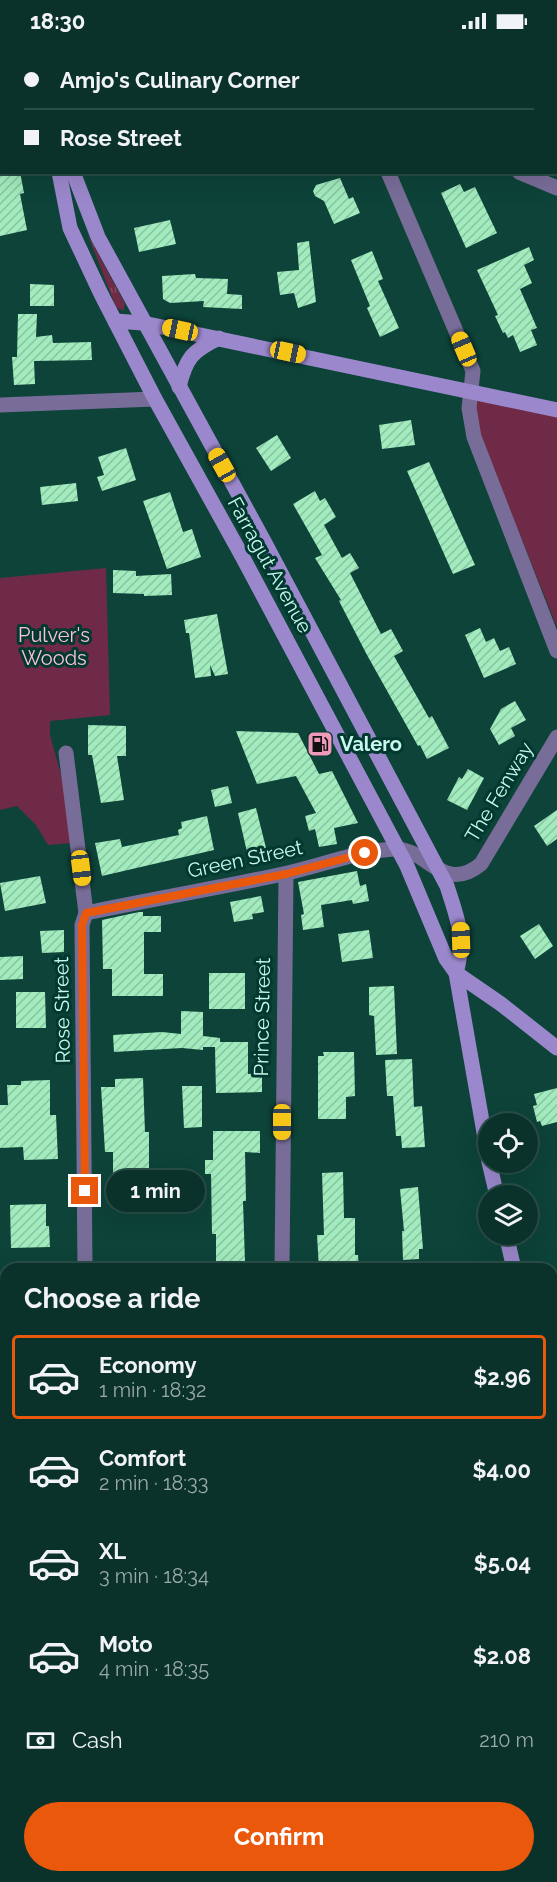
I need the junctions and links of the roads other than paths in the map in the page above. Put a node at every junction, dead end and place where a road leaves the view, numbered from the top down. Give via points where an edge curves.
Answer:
1 (59, 174) edge
2 (74, 174) edge
3 (389, 174) edge
4 (524, 174) edge
5 (557, 188) edge
6 (115, 321) junction
7 (143, 322) junction
8 (219, 338) junction
9 (179, 387) junction
10 (470, 390) junction
11 (155, 399) junction
12 (0, 405) edge
13 (557, 410) edge
14 (266, 543) junction
15 (242, 556) junction
16 (557, 651) edge
17 (338, 680) junction
18 (315, 693) junction
19 (368, 737) junction
20 (557, 737) edge
21 (344, 749) junction
22 (66, 753) dead end
23 (404, 851) junction
24 (439, 871) junction
25 (286, 874) junction
26 (86, 913) junction
27 (456, 973) junction
28 (557, 1048) edge
29 (480, 1113) edge
30 (509, 1245) edge
31 (85, 1263) edge
32 (282, 1263) edge
33 (513, 1263) edge

1 - 6 main road, Farragut Avenue via 70,228
2 - 7 main road, Farragut Avenue via 98,237
3 - 10 street via 473,371
4 - 5 street
6 - 7 main road
6 - 11 main road, Farragut Avenue
7 - 8 main road
7 - 9 main road, Farragut Avenue
8 - 9 main road via 191,355
8 - 10 main road
9 - 14 main road, Farragut Avenue
10 - 13 main road
10 - 16 street via 474,437
11 - 12 street
11 - 15 main road, Farragut Avenue
14 - 15 main road
14 - 17 main road, Farragut Avenue
15 - 18 main road, Farragut Avenue
17 - 18 main road
17 - 19 main road, Farragut Avenue
18 - 21 main road, Farragut Avenue
19 - 21 main road
19 - 24 main road, Farragut Avenue
20 - 24 street, The Fenway via 481,864 465,874
21 - 23 main road, Farragut Avenue
22 - 26 street, Rose Street
23 - 24 street
23 - 25 street, Green Street via 365,853
23 - 27 main road, Farragut Avenue via 446,959
24 - 27 main road, Farragut Avenue via 461,928 462,953
25 - 26 street, Green Street
25 - 32 street, Prince Street
26 - 31 street, Rose Street via 82,925
27 - 28 main road, Farragut Avenue
27 - 29 main road
30 - 33 main road

